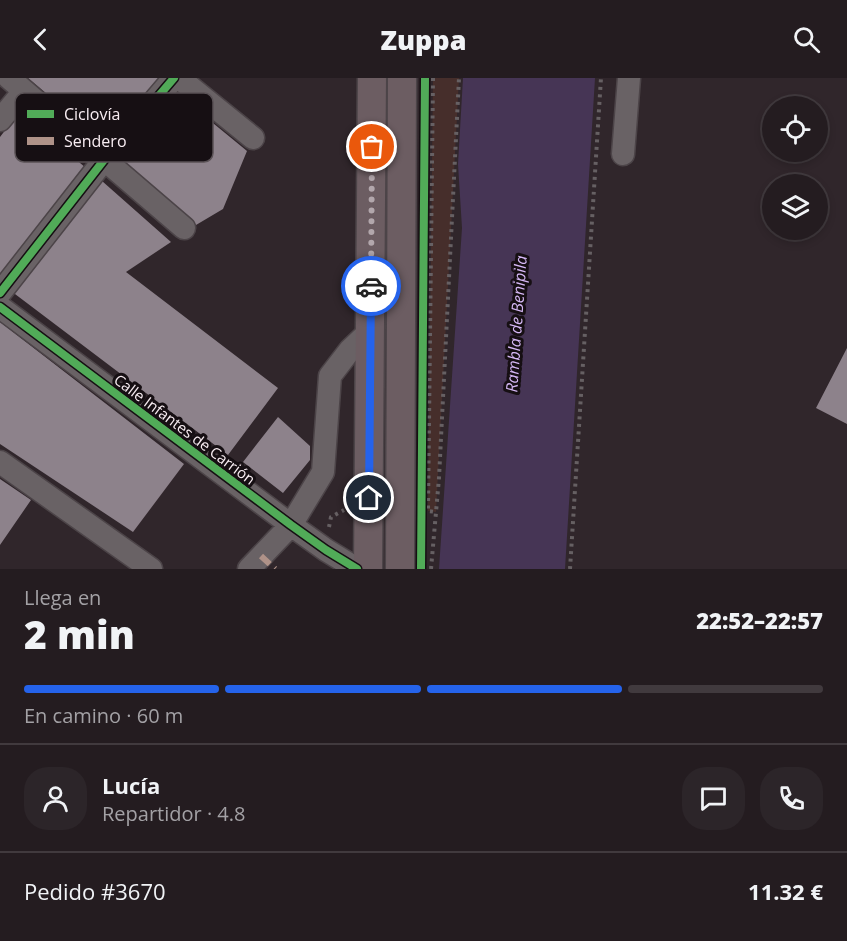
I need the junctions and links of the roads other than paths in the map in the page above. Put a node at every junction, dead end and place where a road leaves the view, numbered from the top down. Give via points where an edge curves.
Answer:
1 (174, 78) edge
2 (179, 78) edge
3 (372, 78) edge
4 (402, 78) edge
5 (629, 78) edge
6 (17, 84) edge
7 (161, 93) edge
8 (198, 93) edge
9 (213, 106) edge
10 (0, 120) edge
11 (253, 138) dead end
12 (623, 154) dead end
13 (102, 162) edge
14 (106, 162) edge
15 (184, 228) dead end
16 (0, 293) edge
17 (0, 308) edge
18 (370, 331) junction
19 (0, 462) edge
20 (291, 525) junction
21 (262, 565) edge
22 (151, 569) edge
23 (357, 569) edge
24 (368, 569) edge
25 (400, 569) edge

1 - 7 street
2 - 8 street
3 - 18 main road
4 - 25 main road
5 - 12 street
6 - 10 street
9 - 11 street
13 - 16 street
14 - 15 street
17 - 20 street, Calle Infantes de Carrión
18 - 20 street via 330,376 323,472
18 - 24 main road
19 - 22 street
20 - 21 street
20 - 23 street, Calle Infantes de Carrión

